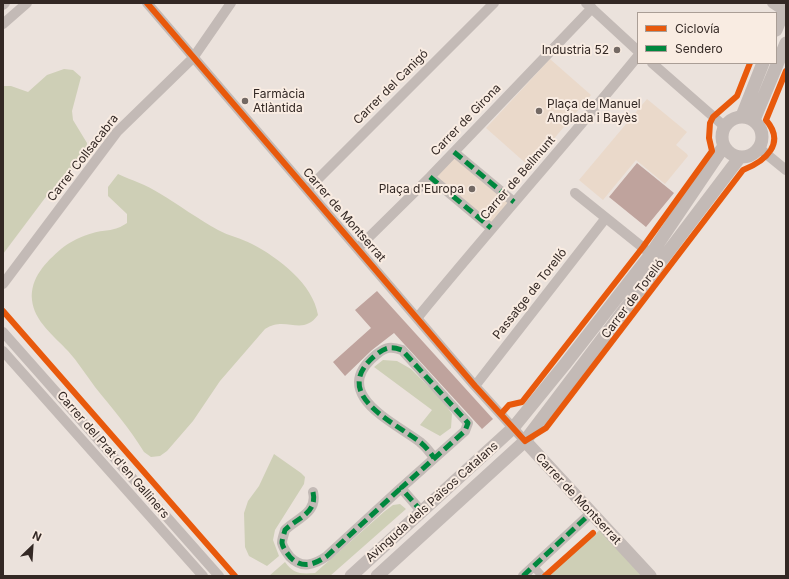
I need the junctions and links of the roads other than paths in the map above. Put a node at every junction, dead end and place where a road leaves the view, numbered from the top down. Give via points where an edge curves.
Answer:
1 (5, 3) edge
2 (27, 3) edge
3 (147, 3) edge
4 (231, 3) edge
5 (494, 3) edge
6 (772, 3) edge
7 (3, 5) edge
8 (589, 6) edge
9 (785, 8) edge
10 (3, 24) edge
11 (777, 28) edge
12 (786, 43) edge
13 (637, 50) edge
14 (637, 57) edge
15 (193, 58) junction
16 (777, 61) edge
17 (653, 64) edge
18 (763, 64) edge
19 (775, 64) edge
20 (748, 118) junction
21 (724, 126) junction
22 (724, 146) junction
23 (759, 148) junction
24 (454, 152) junction
25 (740, 157) junction
26 (786, 170) edge
27 (430, 177) junction
28 (307, 190) junction
29 (575, 193) dead end
30 (514, 202) junction
31 (605, 219) junction
32 (491, 228) junction
33 (358, 248) junction
34 (651, 254) junction
35 (3, 284) edge
36 (418, 317) junction
37 (3, 332) edge
38 (3, 350) edge
39 (475, 386) junction
40 (513, 428) junction
41 (525, 441) junction
42 (434, 458) junction
43 (401, 488) junction
44 (313, 492) dead end
45 (422, 512) junction
46 (591, 513) junction
47 (534, 567) junction
48 (203, 576) edge
49 (219, 576) edge
50 (351, 576) edge
51 (377, 576) edge
52 (523, 576) edge
53 (542, 576) edge
54 (650, 576) edge

1 - 7 street
2 - 10 street
3 - 15 street, Carrer de Montserrat
4 - 15 street, Carrer Collsacabra
5 - 28 street, Carrer del Canigó
6 - 9 street
8 - 13 street
8 - 24 street, Carrer de Girona
9 - 11 street
12 - 16 street
14 - 30 street, Carrer de Bellmunt
15 - 28 street, Carrer de Montserrat
15 - 35 street, Carrer Collsacabra via 117,132
17 - 21 street
18 - 20 street
19 - 20 street
20 - 21 street via 732,119
20 - 23 street via 762,133
21 - 22 street via 721,136
22 - 25 street via 730,154
22 - 34 street, Carrer de Torelló
23 - 25 street via 751,155
23 - 26 street
24 - 27 street, Carrer de Girona
24 - 30 street
25 - 41 street, Carrer de Torelló
27 - 32 street
27 - 33 street, Carrer de Girona
28 - 33 street, Carrer de Montserrat
29 - 31 street
30 - 32 street, Carrer de Bellmunt
31 - 34 street
31 - 39 street, Passatge de Torelló
32 - 36 street, Carrer de Bellmunt
33 - 36 street, Carrer de Montserrat
34 - 40 street, Carrer de Torelló
36 - 39 street, Carrer de Montserrat
37 - 49 street, Carrer del Prat d'en Galliners
38 - 48 street, Carrer del Prat d'en Galliners
39 - 40 street, Carrer de Montserrat
40 - 41 street, Carrer de Montserrat
40 - 45 street, Avinguda dels Països Catalans
41 - 46 street, Carrer de Montserrat
41 - 51 street, Avinguda dels Països Catalans
42 - 42 street via 465,431 467,420 402,350 385,348 363,369 359,378 364,399 374,412 422,443
42 - 43 street
43 - 44 street via 327,556 316,564 304,566 286,552 282,543 285,530 311,509 315,500
43 - 45 street
45 - 50 street, Avinguda dels Països Catalans
46 - 47 street
46 - 54 street, Carrer de Montserrat
47 - 52 street
47 - 53 street

